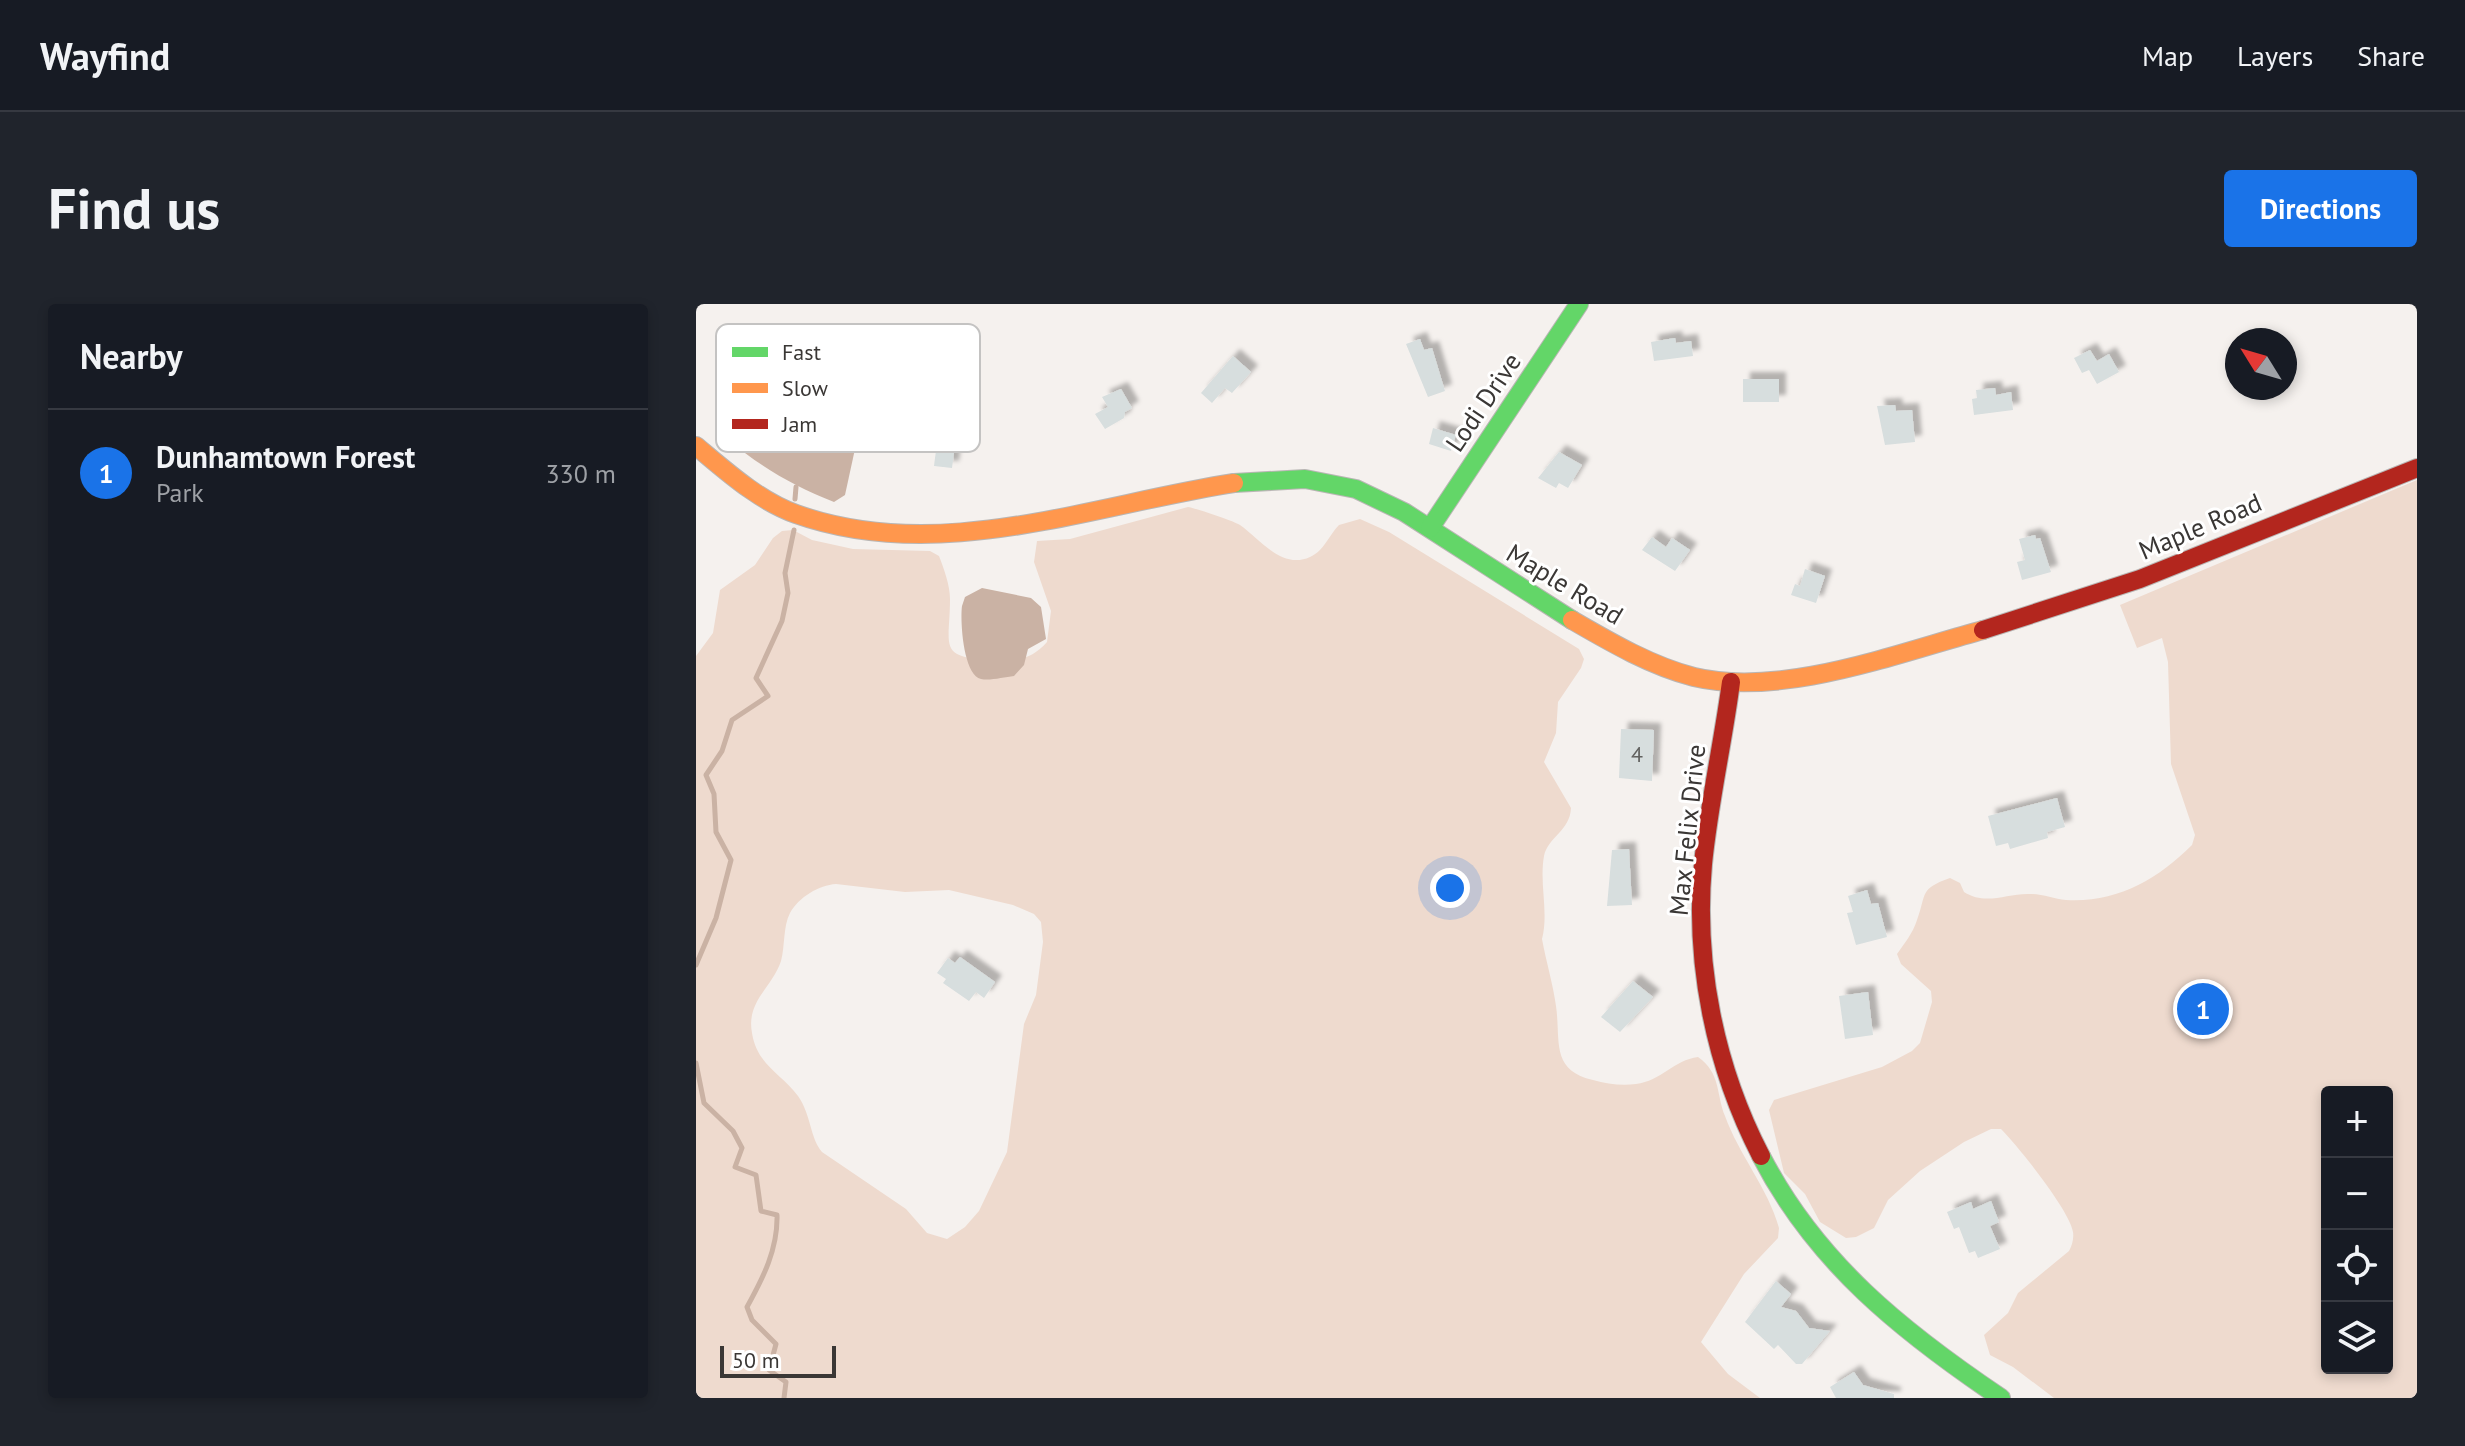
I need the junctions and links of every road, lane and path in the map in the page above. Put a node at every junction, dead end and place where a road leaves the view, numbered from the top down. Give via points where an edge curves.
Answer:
1 (1579, 304) edge
2 (696, 446) edge
3 (2417, 468) edge
4 (1430, 528) junction
5 (1731, 682) junction
6 (2001, 1398) edge

1 - 4 street, Lodi Drive
2 - 4 street, Maple Road via 733,477 797,515 857,530 917,534 1017,524 1202,488 1299,479 1324,480 1373,495
3 - 5 street, Maple Road via 2095,596 1840,668
4 - 5 street, Maple Road via 1610,642 1660,666
5 - 6 street, Max Felix Drive via 1701,923 1711,1009 1733,1095 1768,1171 1847,1278 1918,1340

